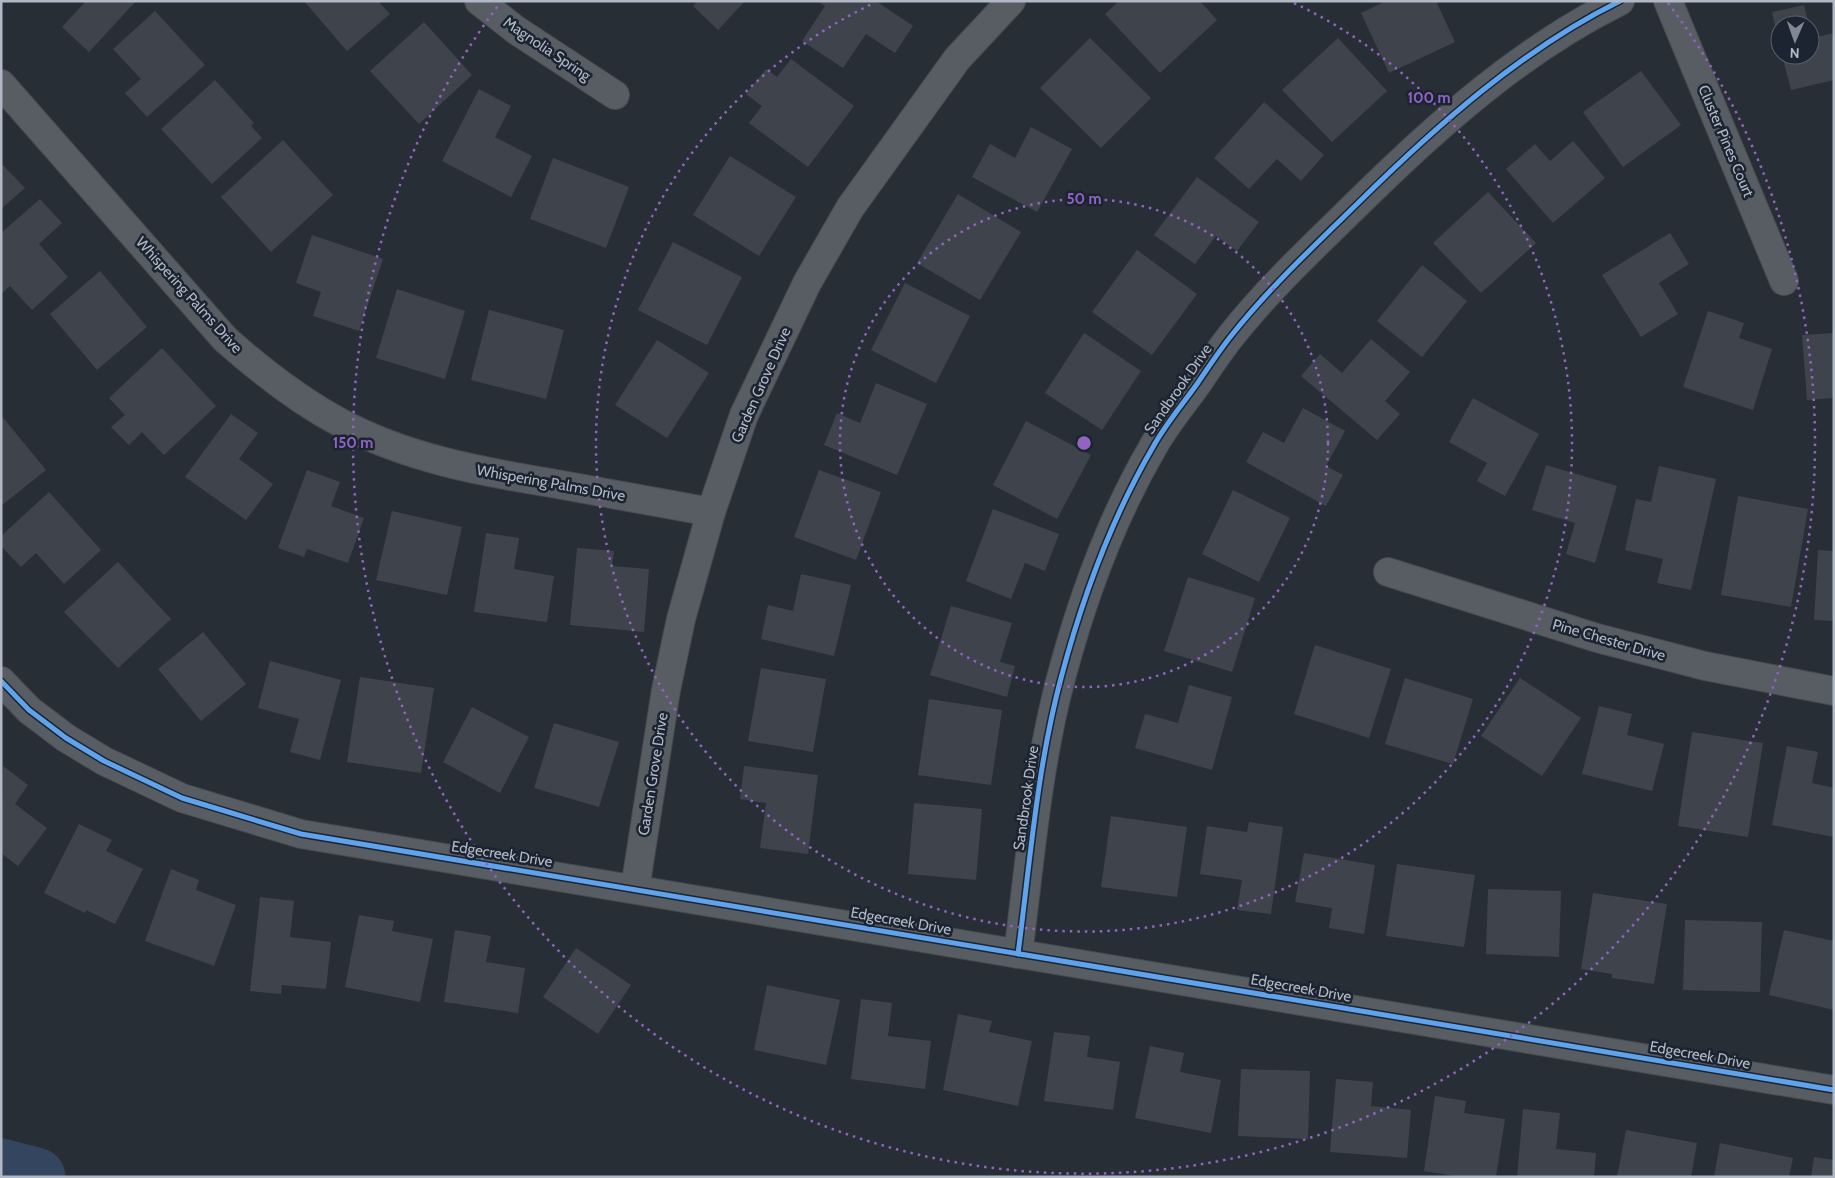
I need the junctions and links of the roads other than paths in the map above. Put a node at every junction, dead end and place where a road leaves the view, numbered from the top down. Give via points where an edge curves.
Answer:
1 (479, 1) edge
2 (1011, 1) edge
3 (1620, 1) edge
4 (1668, 1) edge
5 (1, 84) edge
6 (615, 95) dead end
7 (1784, 280) dead end
8 (711, 512) junction
9 (1388, 572) dead end
10 (1, 681) edge
11 (1834, 691) edge
12 (635, 889) junction
13 (1018, 954) junction
14 (1834, 1090) edge

1 - 6 street, Magnolia Spring via 516,30
2 - 8 street, Garden Grove Drive via 957,58 850,208 807,283 744,415
3 - 13 street, Sandbrook Drive via 1528,56 1456,112 1389,172 1292,268 1230,336 1153,447 1111,533 1083,603 1060,680 1044,754
4 - 7 street, Cluster Pines Court
5 - 8 street, Whispering Palms Drive via 225,339 261,372 301,400 341,423 427,458 471,469
8 - 12 street, Garden Grove Drive via 681,619 666,690
9 - 11 street, Pine Chester Drive via 1597,638 1705,666
10 - 12 street, Edgecreek Drive via 30,710 66,738 104,761 182,798 301,834
12 - 13 street, Edgecreek Drive
13 - 14 street, Edgecreek Drive

